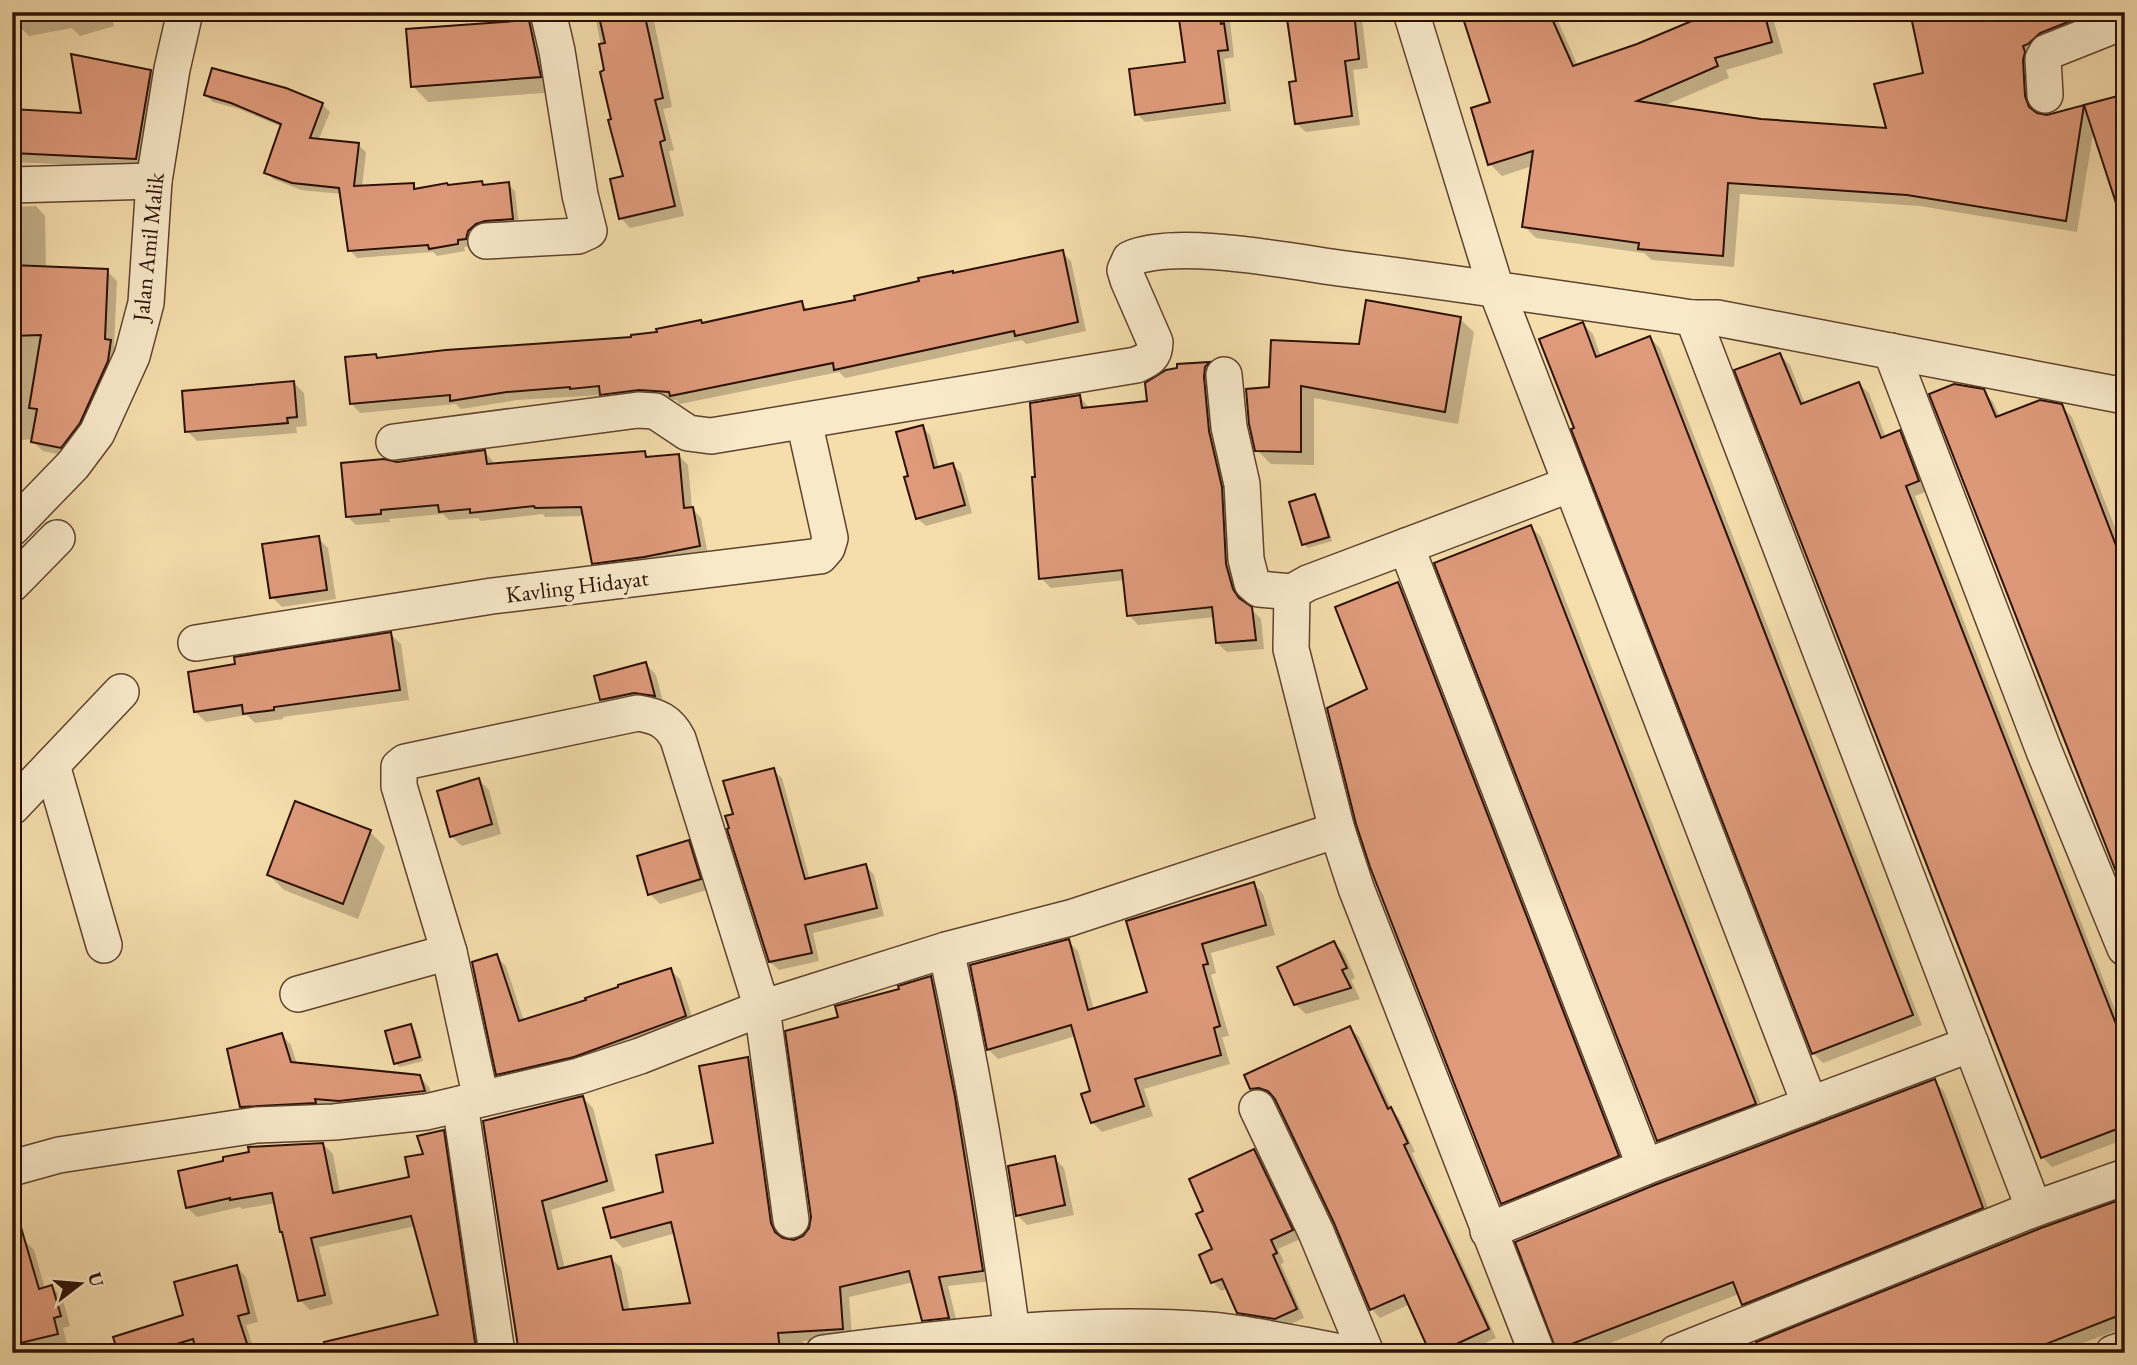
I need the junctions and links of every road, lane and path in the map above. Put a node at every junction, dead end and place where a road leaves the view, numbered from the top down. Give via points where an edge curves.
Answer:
1 (185, 12) edge
2 (548, 12) edge
3 (1411, 12) edge
4 (2125, 21) edge
5 (2045, 95) dead end
6 (153, 181) junction
7 (12, 185) edge
8 (486, 241) dead end
9 (1496, 289) junction
10 (1693, 318) junction
11 (1891, 351) junction
12 (1224, 374) dead end
13 (2121, 404) edge
14 (804, 421) junction
15 (394, 442) dead end
16 (1571, 484) junction
17 (12, 527) edge
18 (57, 538) dead end
19 (1406, 546) junction
20 (12, 584) edge
21 (1292, 592) junction
22 (196, 643) dead end
23 (121, 692) dead end
24 (52, 765) junction
25 (12, 807) edge
26 (1337, 830) junction
27 (104, 945) dead end
28 (2125, 948) edge
29 (946, 950) junction
30 (449, 952) junction
31 (298, 994) dead end
32 (762, 1008) junction
33 (1970, 1044) junction
34 (471, 1102) junction
35 (1810, 1105) junction
36 (1257, 1108) dead end
37 (1645, 1167) junction
38 (12, 1168) edge
39 (2125, 1177) edge
40 (2034, 1209) junction
41 (792, 1220) dead end
42 (1488, 1231) junction
43 (1012, 1333) junction
44 (2125, 1349) edge
45 (497, 1353) edge
46 (823, 1353) edge
47 (1346, 1353) edge
48 (1366, 1353) edge
49 (1536, 1353) edge
50 (1676, 1353) edge
51 (2113, 1353) edge

1 - 6 street, Jalan Amil Malik
2 - 8 street via 589,231 578,236
3 - 9 street
4 - 5 street via 2047,51 2043,59
6 - 7 street
6 - 17 street, Jalan Amil Malik via 146,303 132,356 97,433 73,465
9 - 10 street
9 - 14 street via 1193,250 1141,254 1130,259 1125,270 1155,342 1150,359
9 - 16 street
10 - 11 street via 1717,318
10 - 33 street
11 - 13 street
11 - 28 street
12 - 21 street via 1252,583 1259,589
14 - 15 street via 711,436 688,433 654,411 638,411
14 - 22 street, Kavling Hidayat via 830,538 820,556 492,596
16 - 19 street
16 - 35 street
18 - 20 street
19 - 21 street
19 - 37 street
21 - 26 street via 1291,649
23 - 24 street
24 - 25 street
24 - 27 street
26 - 29 street via 1070,918
26 - 42 street
29 - 32 street
29 - 43 street via 971,1063
30 - 31 street
30 - 32 street via 398,786 399,767 405,762 638,713 651,715 665,721 678,738
30 - 34 street
32 - 34 street via 579,1076
32 - 41 street
33 - 35 street
33 - 40 street
34 - 38 street via 426,1112 256,1125 122,1144
34 - 45 street
35 - 37 street
36 - 48 street via 1316,1232
37 - 42 street
39 - 40 street
40 - 50 street
42 - 49 street
43 - 46 street
43 - 47 street via 1126,1326 1212,1331
44 - 51 street

